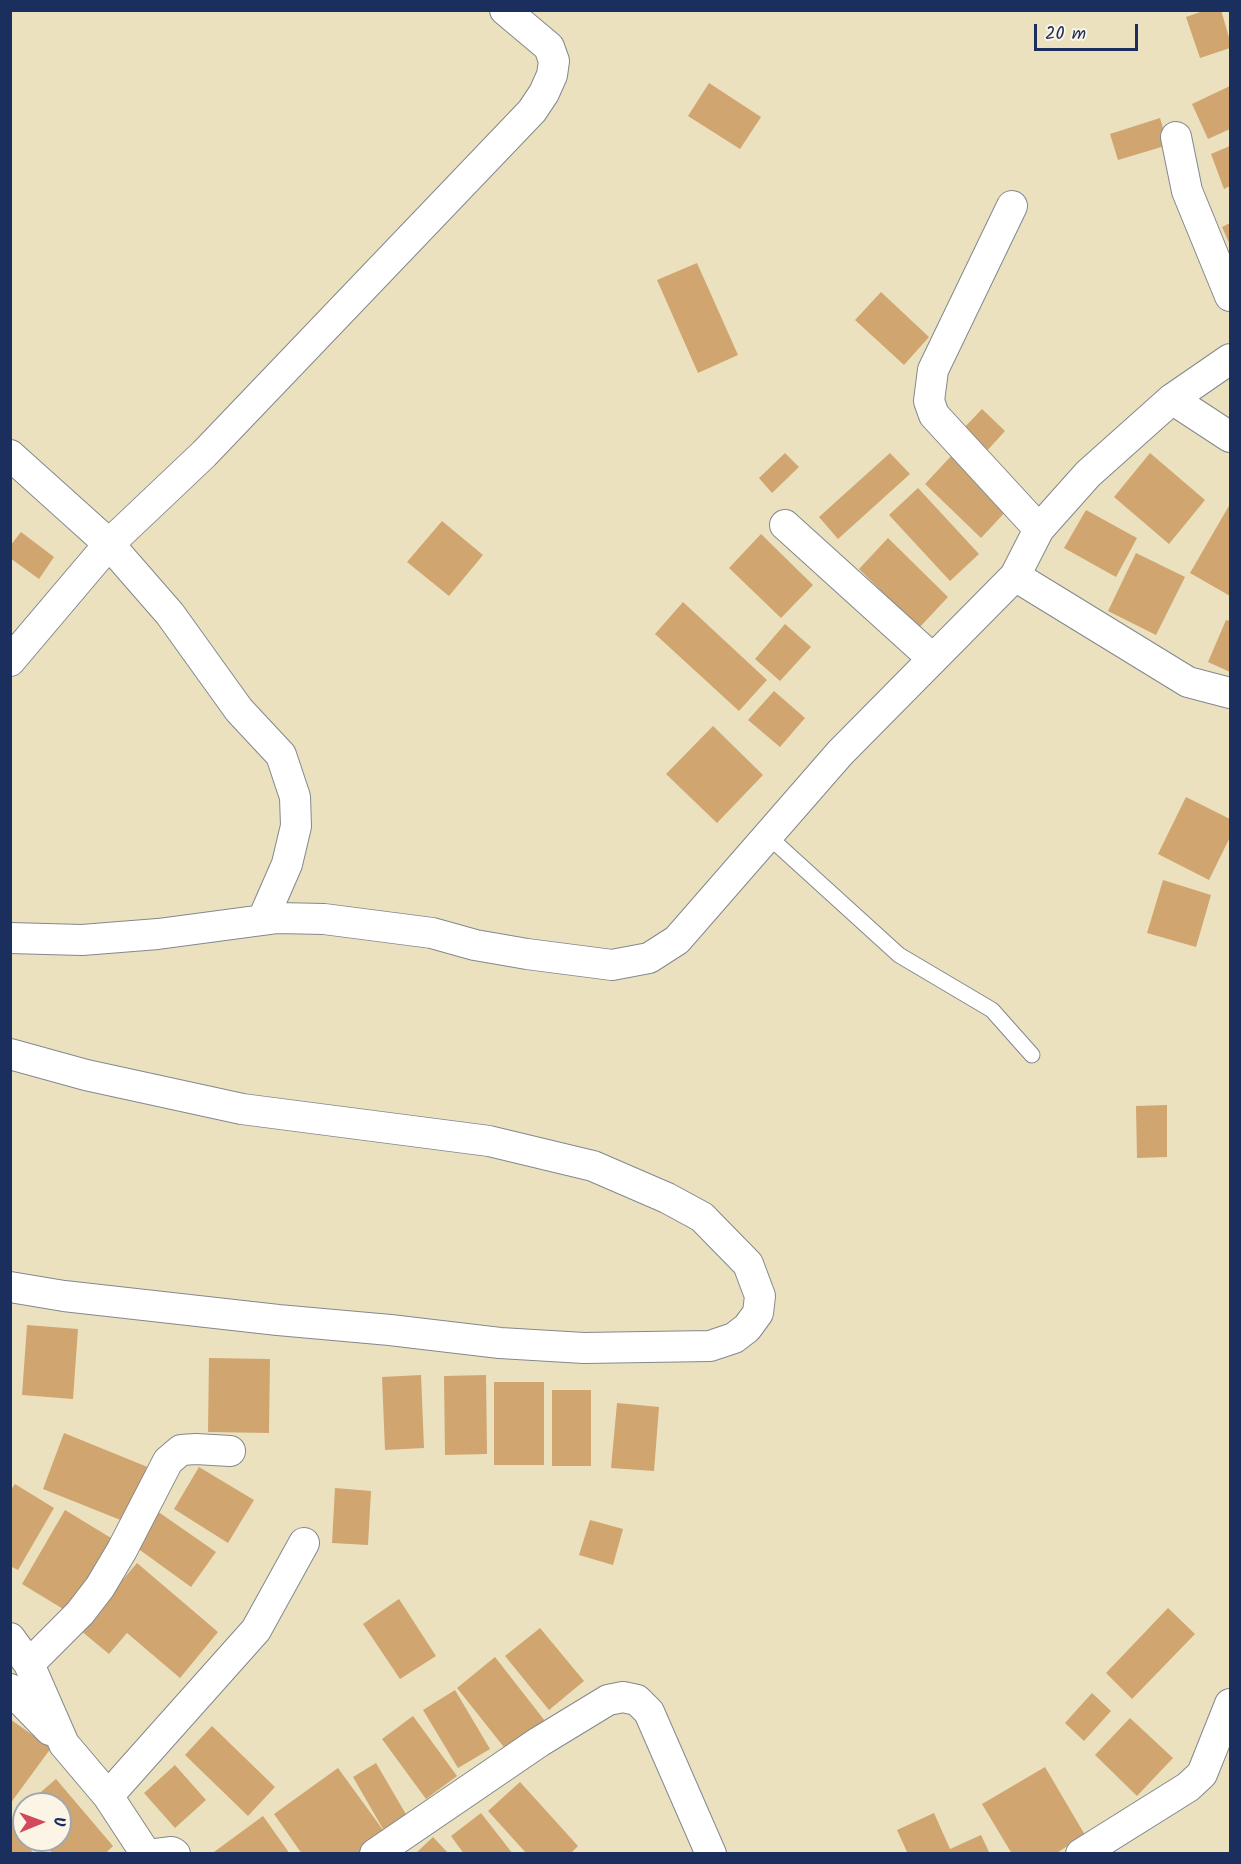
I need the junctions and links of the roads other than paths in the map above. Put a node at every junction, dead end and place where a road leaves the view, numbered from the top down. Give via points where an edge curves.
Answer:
1 (505, 10) edge
2 (1176, 137) dead end
3 (1012, 206) dead end
4 (1230, 296) edge
5 (1230, 359) edge
6 (1172, 399) junction
7 (1230, 437) edge
8 (10, 455) edge
9 (785, 525) dead end
10 (1040, 529) junction
11 (109, 544) junction
12 (1015, 576) junction
13 (933, 659) junction
14 (10, 661) edge
15 (1230, 693) edge
16 (768, 836) junction
17 (263, 919) junction
18 (10, 938) edge
19 (10, 1054) edge
20 (1032, 1055) dead end
21 (10, 1287) edge
22 (230, 1451) dead end
23 (304, 1543) dead end
24 (10, 1638) edge
25 (29, 1664) junction
26 (10, 1689) edge
27 (1230, 1704) edge
28 (64, 1744) junction
29 (108, 1796) junction
30 (146, 1854) edge
31 (156, 1854) edge
32 (175, 1854) edge
33 (375, 1854) edge
34 (711, 1854) edge
35 (1081, 1854) edge

1 - 11 street via 549,47 554,61 552,75 532,111 204,454
2 - 4 street via 1187,191
3 - 10 street via 933,370 929,401 934,415
5 - 6 street
6 - 7 street
6 - 10 street via 1088,474
8 - 11 street
9 - 13 street
10 - 12 street
11 - 14 street
11 - 17 street via 170,614 239,710 281,755 295,797 296,826 287,864
12 - 13 street
12 - 15 street via 1188,682
13 - 16 street via 840,753
16 - 17 street via 677,940 649,958 622,963 527,954 432,933 324,919
16 - 20 lane via 899,955 992,1010
17 - 18 street via 82,940
19 - 21 street via 242,1109 489,1141 593,1166 702,1217 748,1264 760,1296 758,1313 747,1328 734,1338 710,1346 584,1348 278,1320
22 - 25 street via 181,1450 168,1461 100,1587
23 - 29 street via 256,1630
24 - 25 street
25 - 28 street
26 - 28 street
27 - 35 street via 1202,1774 1188,1787
28 - 29 street
29 - 30 street
31 - 32 street
33 - 34 street via 539,1742 608,1700 624,1696 637,1700 649,1712

